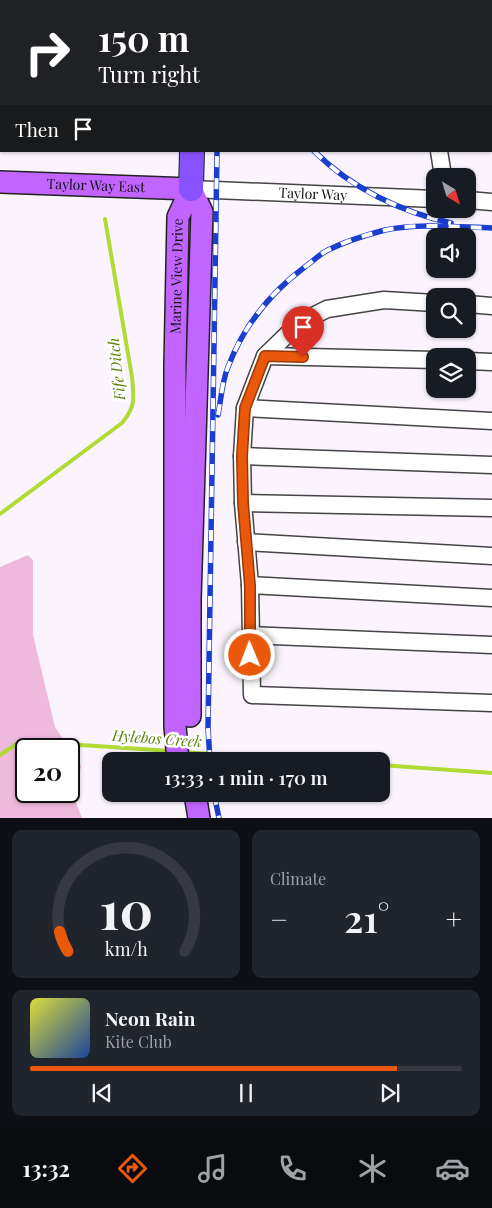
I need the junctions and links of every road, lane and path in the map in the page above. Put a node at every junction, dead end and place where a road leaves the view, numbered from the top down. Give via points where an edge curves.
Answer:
1 (192, 152) edge
2 (439, 152) edge
3 (442, 168) edge
4 (0, 182) edge
5 (191, 189) junction
6 (426, 199) edge
7 (476, 201) edge
8 (492, 202) edge
9 (426, 302) edge
10 (476, 305) edge
11 (492, 306) edge
12 (265, 356) junction
13 (426, 360) edge
14 (476, 361) edge
15 (492, 362) edge
16 (245, 408) junction
17 (492, 421) edge
18 (242, 456) junction
19 (492, 465) edge
20 (243, 503) junction
21 (492, 508) edge
22 (246, 542) junction
23 (492, 556) edge
24 (250, 586) junction
25 (492, 598) edge
26 (250, 635) junction
27 (492, 645) edge
28 (492, 702) edge
29 (183, 726) junction
30 (179, 752) edge
31 (190, 752) edge
32 (181, 802) edge
33 (196, 802) edge
34 (183, 818) edge
35 (198, 818) edge

1 - 5 highway
2 - 3 street
4 - 5 main road, Taylor Way East
5 - 6 street, Taylor Way
5 - 29 main road, Marine View Drive via 178,216 175,365
7 - 8 street
9 - 12 street via 384,300 327,309 299,323
10 - 11 street
12 - 13 street
12 - 16 street
14 - 15 street
16 - 17 street
16 - 18 street
18 - 19 street
18 - 20 street
20 - 21 street
20 - 22 street
22 - 23 street
22 - 24 street
24 - 25 street
24 - 26 street
26 - 27 street
26 - 28 street via 252,695
29 - 30 main road, Marine View Drive
29 - 31 main road, Marine View Drive
32 - 34 main road
33 - 35 main road

